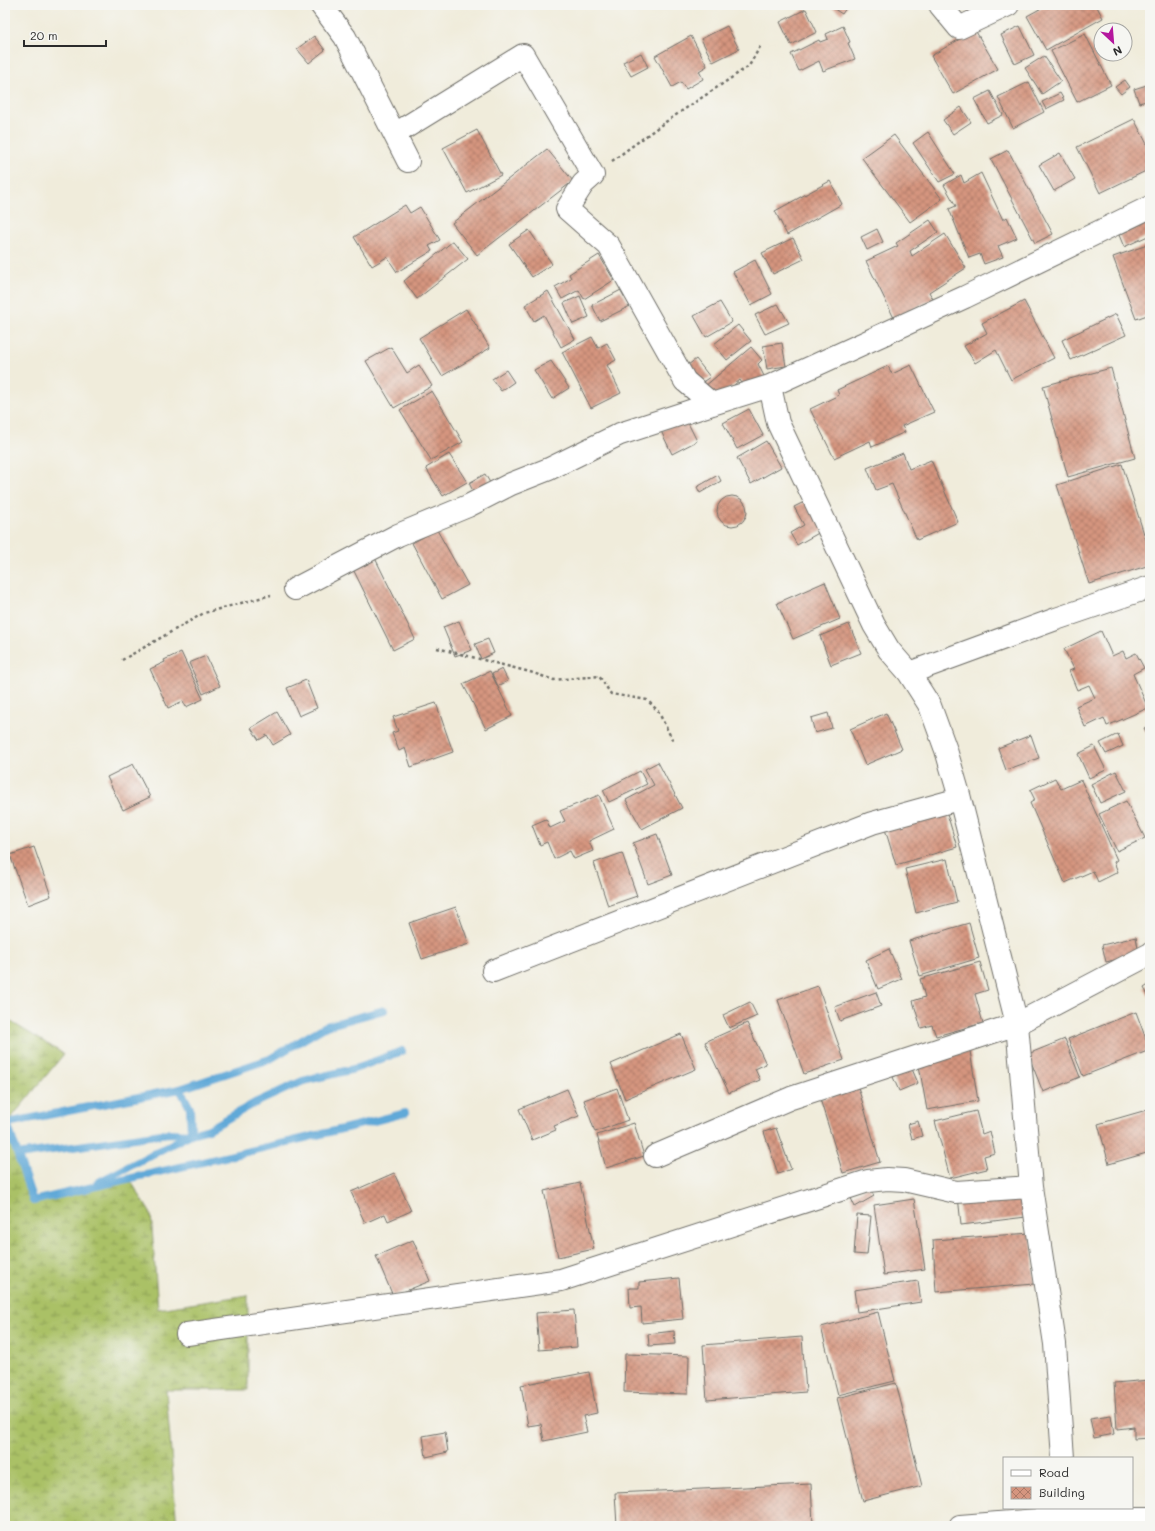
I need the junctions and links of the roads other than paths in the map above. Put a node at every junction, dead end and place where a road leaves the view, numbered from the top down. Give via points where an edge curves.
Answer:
1 (321, 5) edge
2 (940, 5) edge
3 (1008, 5) edge
4 (395, 134) junction
5 (408, 161) dead end
6 (1150, 207) edge
7 (770, 386) junction
8 (712, 404) junction
9 (1150, 587) edge
10 (295, 589) road end
11 (908, 673) junction
12 (960, 800) junction
13 (1150, 954) edge
14 (493, 971) dead end
15 (1017, 1024) junction
16 (655, 1156) dead end
17 (1031, 1187) junction
18 (187, 1334) dead end
19 (1063, 1457) edge
20 (1064, 1513) edge
21 (1150, 1518) edge
22 (960, 1526) edge

1 - 4 street via 345,37
2 - 3 street via 959,28
4 - 5 street
4 - 8 street via 523,55 593,175 583,184 567,209 609,246 685,381
6 - 7 street via 965,297
7 - 8 street
7 - 11 street via 778,423 874,626
8 - 10 street via 620,434 468,506 398,535
9 - 11 street
11 - 12 street via 930,706
12 - 14 street via 872,823
12 - 15 street
13 - 15 street
15 - 16 street via 791,1098
15 - 17 street
17 - 18 street via 956,1192 904,1180 868,1181 561,1280
17 - 19 street via 1055,1344
20 - 21 street
20 - 22 street

